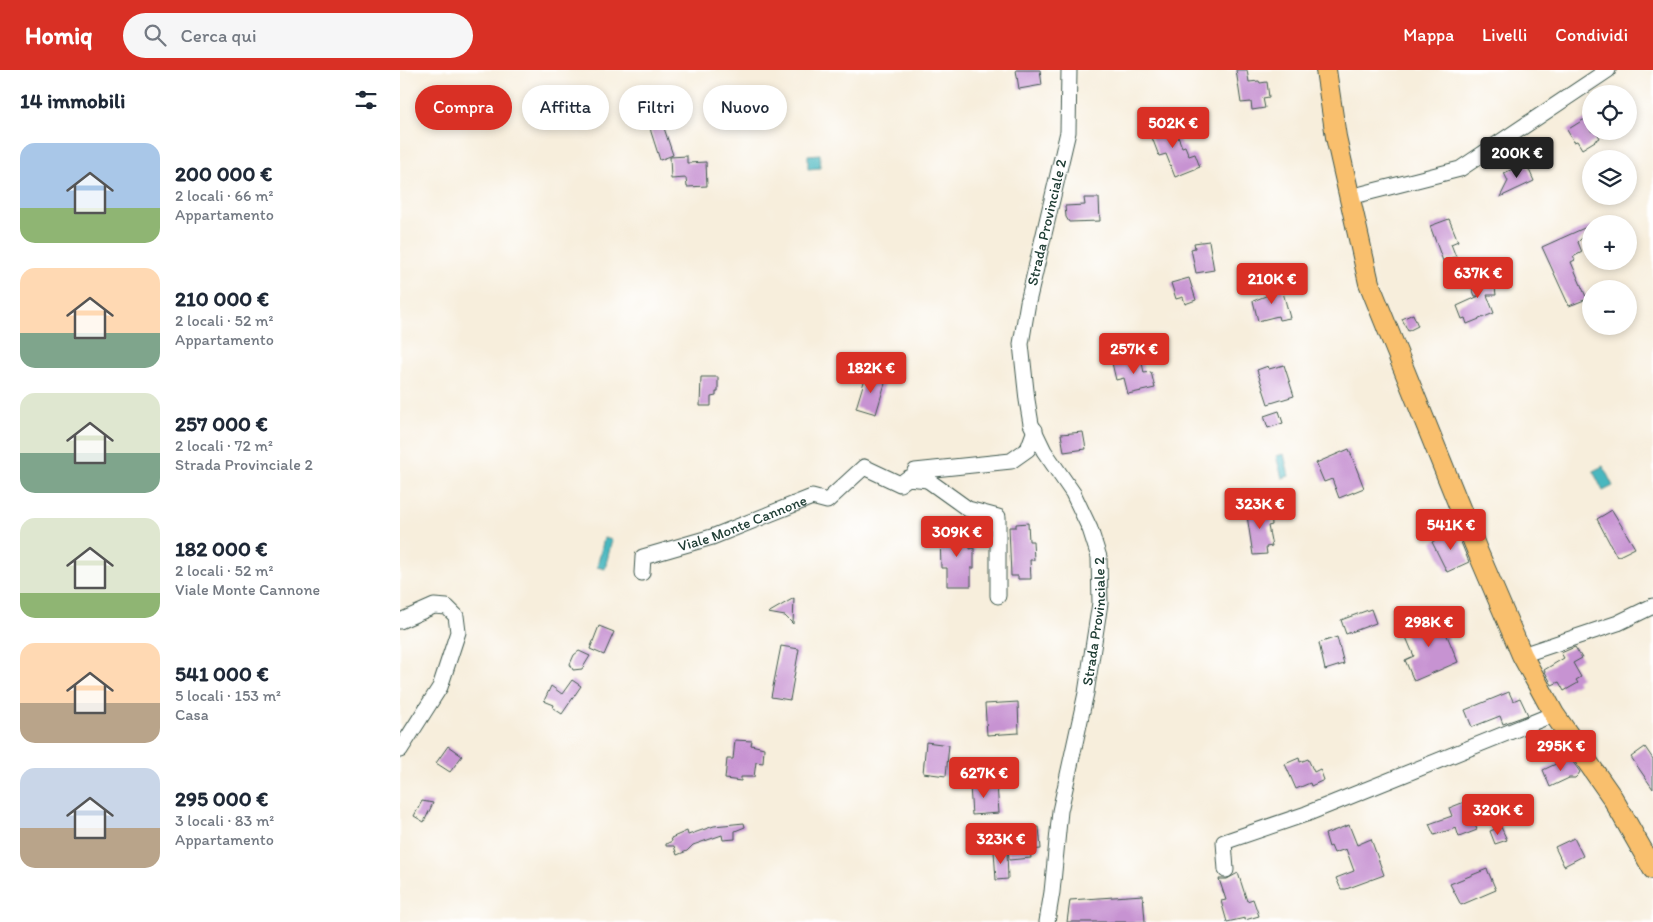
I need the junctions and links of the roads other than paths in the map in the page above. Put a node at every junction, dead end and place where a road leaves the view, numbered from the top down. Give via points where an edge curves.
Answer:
1 (1068, 70) edge
2 (1326, 70) edge
3 (1608, 70) edge
4 (1350, 197) junction
5 (1035, 430) junction
6 (928, 480) junction
7 (642, 573) dead end
8 (998, 596) dead end
9 (1653, 606) edge
10 (400, 620) edge
11 (1522, 655) junction
12 (1554, 714) junction
13 (400, 750) edge
14 (1653, 869) edge
15 (1226, 870) dead end
16 (1047, 922) edge

1 - 5 street, Strada Provinciale 2 via 1068,132 1021,344 1027,400
2 - 4 main road via 1336,138
3 - 4 street via 1460,168
4 - 11 main road via 1369,283
5 - 6 street via 1028,449 1011,462 915,471
5 - 16 street, Strada Provinciale 2 via 1044,451 1073,493 1099,557 1100,603 1086,693 1060,811
6 - 7 street, Viale Monte Cannone via 908,478 900,484 864,466 827,501 812,498 712,537 643,557
6 - 8 street via 968,509 998,517
9 - 11 street via 1618,623
10 - 13 street via 434,606 447,607 456,616 458,632 440,687
11 - 12 main road
12 - 14 main road via 1612,797
12 - 15 street via 1306,814 1224,842

